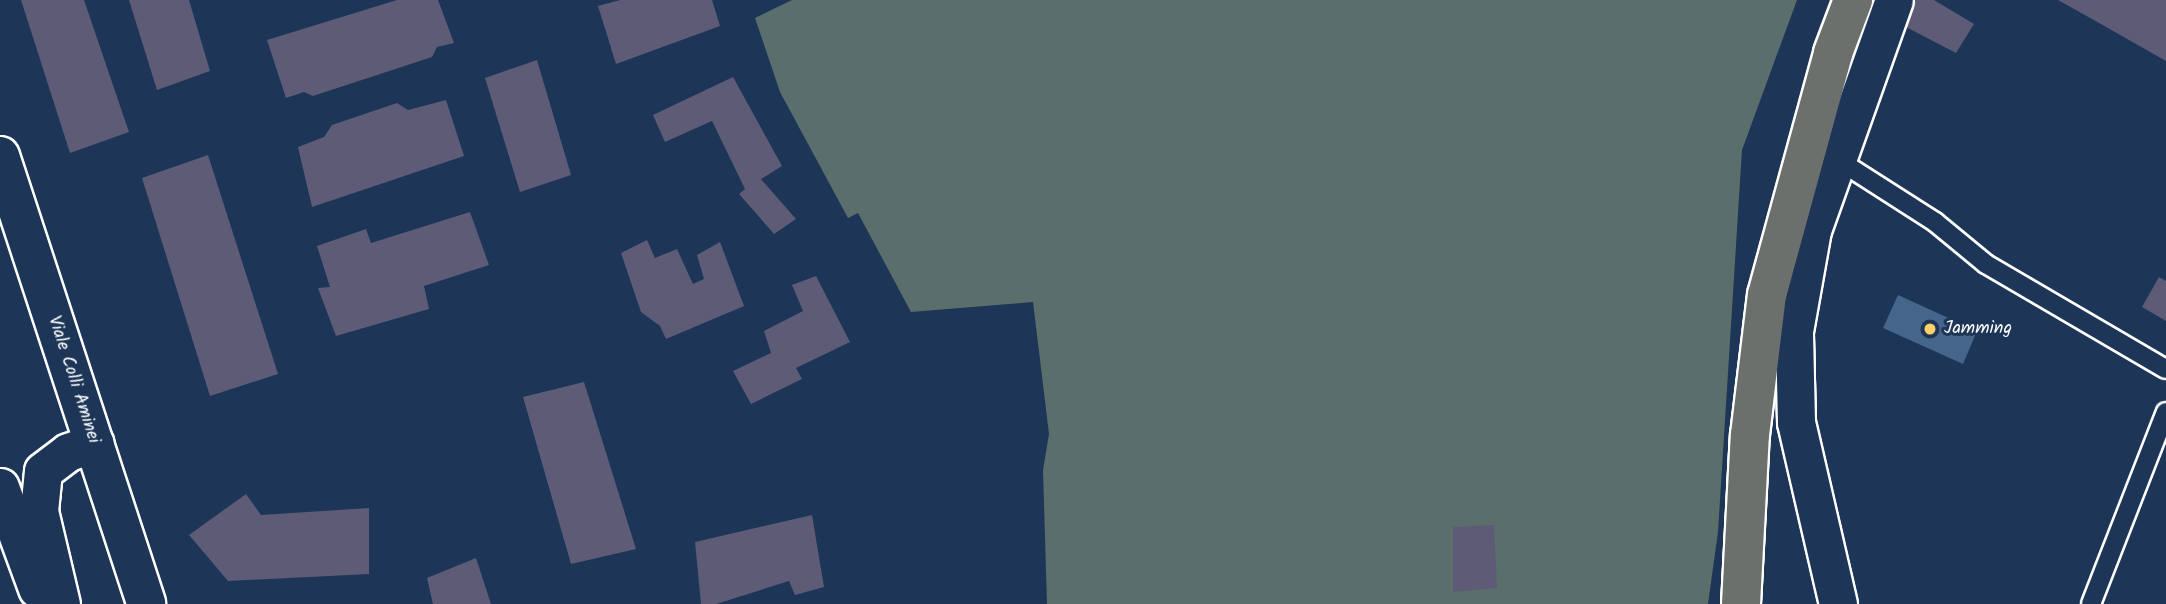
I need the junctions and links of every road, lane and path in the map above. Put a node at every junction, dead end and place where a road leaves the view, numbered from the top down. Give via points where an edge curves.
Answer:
1 (1853, 0) edge
2 (1894, 0) edge
3 (0, 156) edge
4 (1835, 158) junction
5 (9, 210) edge
6 (2166, 369) edge
7 (2166, 412) edge
8 (94, 443) junction
9 (14, 474) edge
10 (43, 604) edge
11 (61, 604) edge
12 (146, 604) edge
13 (1741, 604) edge
14 (1838, 604) edge
15 (2091, 604) edge

1 - 13 highway via 1833,53 1767,295 1750,435
2 - 4 street
3 - 5 main road, Viale Colli Aminei
4 - 6 lane via 1935,222 1986,264
4 - 14 street via 1812,230 1794,331 1796,422
5 - 8 main road, Viale Colli Aminei
7 - 15 lane
8 - 9 street
8 - 12 main road, Viale Colli Aminei
9 - 10 street
9 - 11 street via 39,511

